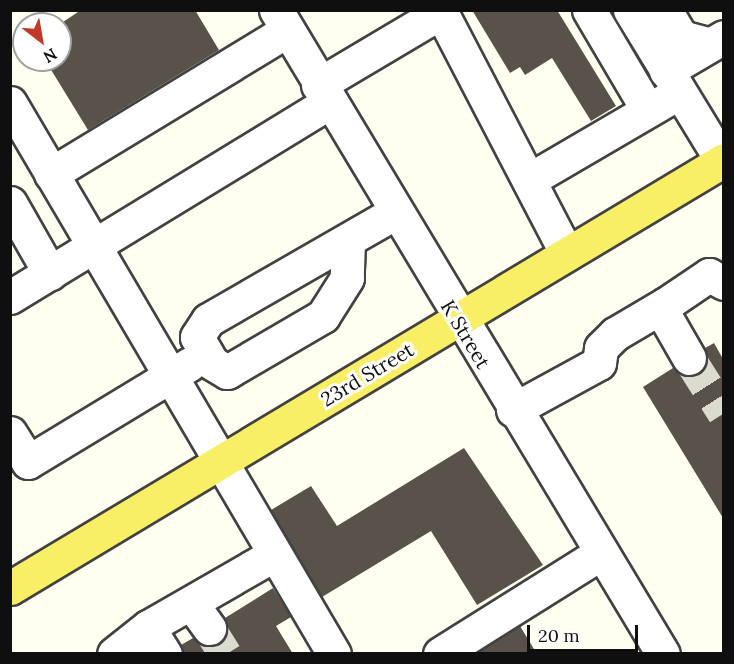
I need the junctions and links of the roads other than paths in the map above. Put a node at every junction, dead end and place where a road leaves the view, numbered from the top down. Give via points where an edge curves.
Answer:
1 (589, 10) edge
2 (630, 10) edge
3 (665, 10) edge
4 (440, 11) edge
5 (281, 21) edge
6 (717, 41) edge
7 (672, 82) junction
8 (323, 94) junction
9 (10, 103) edge
10 (648, 110) junction
11 (723, 162) edge
12 (51, 174) junction
13 (529, 180) junction
14 (10, 203) edge
15 (394, 213) junction
16 (348, 241) junction
17 (94, 246) junction
18 (567, 254) junction
19 (50, 273) junction
20 (723, 283) edge
21 (10, 297) edge
22 (666, 304) junction
23 (458, 320) junction
24 (206, 353) junction
25 (689, 358) tunnel mouth
26 (171, 376) junction
27 (513, 410) junction
28 (10, 433) edge
29 (221, 462) junction
30 (601, 553) junction
31 (275, 554) junction
32 (10, 588) edge
33 (156, 640) edge
34 (114, 654) edge
35 (334, 654) edge
36 (440, 654) edge
37 (663, 654) edge

1 - 10 street
2 - 7 street
3 - 6 street via 681,37
4 - 8 street
4 - 13 street
5 - 8 street, K Street
5 - 12 street
6 - 7 street
7 - 10 street
7 - 11 street
8 - 15 street, K Street
8 - 17 street
9 - 12 street
10 - 13 street
11 - 18 main road, 23rd Street
12 - 17 street
13 - 18 street
14 - 19 street
15 - 16 street
15 - 23 street, K Street
16 - 24 street via 208,320 198,337
16 - 24 street via 347,278 323,316 227,372
17 - 19 street
17 - 26 street
18 - 23 main road, 23rd Street
19 - 21 street
20 - 22 street via 709,275
22 - 25 street via 666,318
22 - 27 street via 615,334 601,348 599,363
23 - 27 street, K Street
23 - 29 main road, 23rd Street
24 - 26 street
26 - 28 street via 28,462
26 - 29 street
27 - 30 street, K Street
29 - 31 street
29 - 32 main road, 23rd Street
30 - 36 street
30 - 37 street, K Street
31 - 33 street via 200,615
31 - 35 street
33 - 34 street

